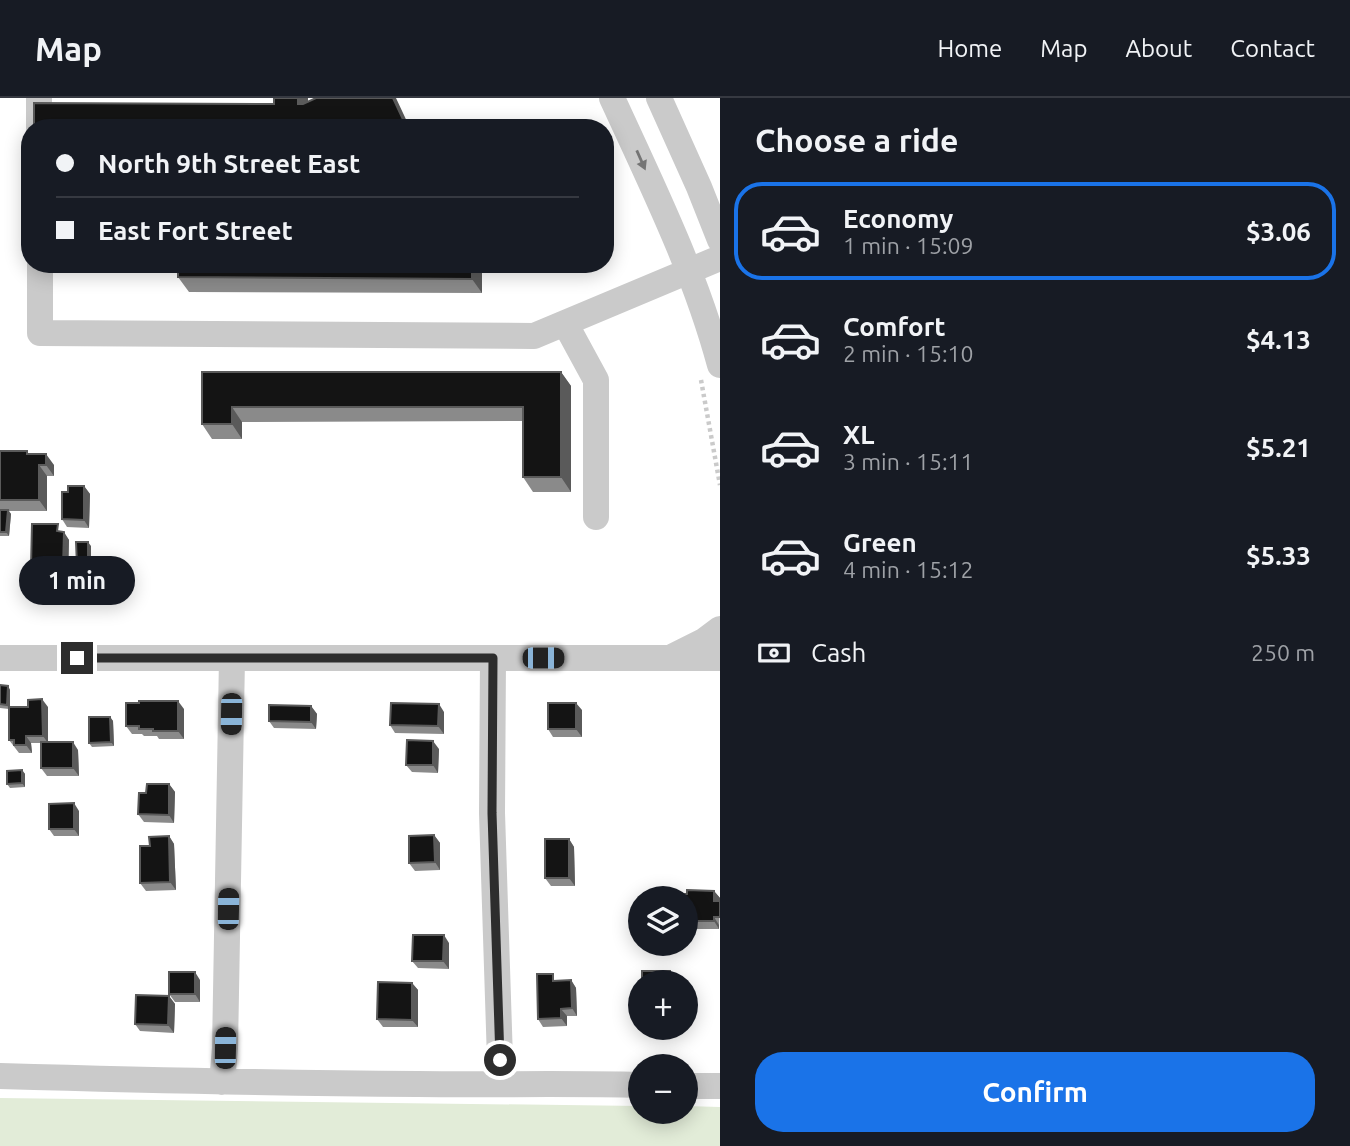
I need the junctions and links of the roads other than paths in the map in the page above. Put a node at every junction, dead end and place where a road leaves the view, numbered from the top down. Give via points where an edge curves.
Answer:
1 (39, 98) edge
2 (612, 98) edge
3 (659, 98) edge
4 (39, 119) edge
5 (720, 240) edge
6 (720, 258) edge
7 (690, 270) junction
8 (40, 273) edge
9 (565, 323) junction
10 (709, 368) edge
11 (596, 517) dead end
12 (720, 629) edge
13 (0, 658) edge
14 (232, 658) junction
15 (493, 658) junction
16 (668, 658) junction
17 (720, 658) edge
18 (0, 1076) edge
19 (222, 1082) junction
20 (497, 1083) junction
21 (628, 1085) edge
22 (698, 1086) edge
23 (720, 1086) edge

1 - 4 street
2 -> 7 street
3 - 5 street
6 - 7 street
7 - 9 street
7 - 10 street via 704,307
8 - 9 street via 40,333 534,335
9 - 11 street via 596,380
12 - 16 street
13 - 14 street
14 - 15 street
14 - 19 street
15 - 16 street
15 - 20 street
16 - 17 street
18 - 19 street
19 - 20 street
20 - 21 street
22 - 23 street

